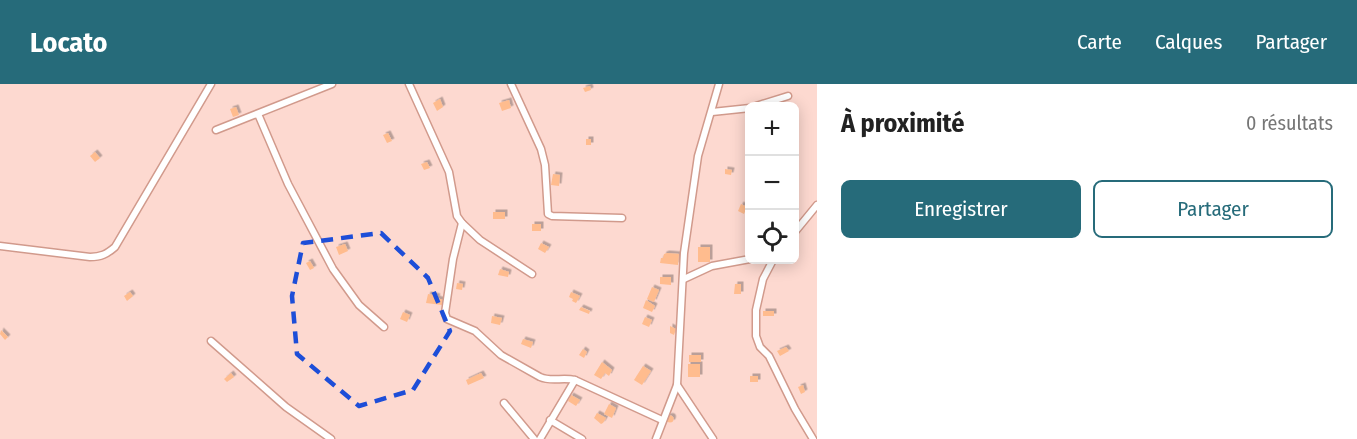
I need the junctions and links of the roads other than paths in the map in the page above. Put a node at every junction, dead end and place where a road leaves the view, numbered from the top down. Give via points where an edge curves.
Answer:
1 (211, 84) edge
2 (332, 84) edge
3 (410, 84) edge
4 (511, 84) edge
5 (719, 84) edge
6 (788, 96) dead end
7 (769, 102) edge
8 (745, 109) edge
9 (712, 112) junction
10 (258, 114) junction
11 (216, 130) dead end
12 (817, 205) edge
13 (622, 218) dead end
14 (462, 223) junction
15 (799, 228) edge
16 (0, 246) edge
17 (745, 261) edge
18 (771, 264) edge
19 (532, 274) dead end
20 (684, 279) junction
21 (384, 327) dead end
22 (211, 341) dead end
23 (575, 380) junction
24 (677, 385) junction
25 (504, 403) dead end
26 (550, 420) junction
27 (662, 420) junction
28 (331, 439) edge
29 (534, 439) edge
30 (540, 439) edge
31 (582, 439) edge
32 (656, 439) edge
33 (712, 439) edge
34 (813, 439) edge

1 - 16 street via 108,253 90,257
2 - 10 street
3 - 14 street via 449,172 457,216
4 - 13 street via 541,150 548,214
5 - 9 street
6 - 7 street
8 - 9 street
9 - 20 street via 698,156
10 - 11 street
10 - 21 street via 288,184 333,269 359,305
12 - 15 street
14 - 19 street via 480,240
14 - 23 street via 453,259 447,319 475,331 501,355 540,377
17 - 20 street via 712,266
18 - 34 street via 756,310 756,336
20 - 24 street
22 - 28 street via 286,407
23 - 26 street
23 - 27 street
24 - 27 street
24 - 33 street
25 - 29 street
26 - 30 street
26 - 31 street
27 - 32 street

